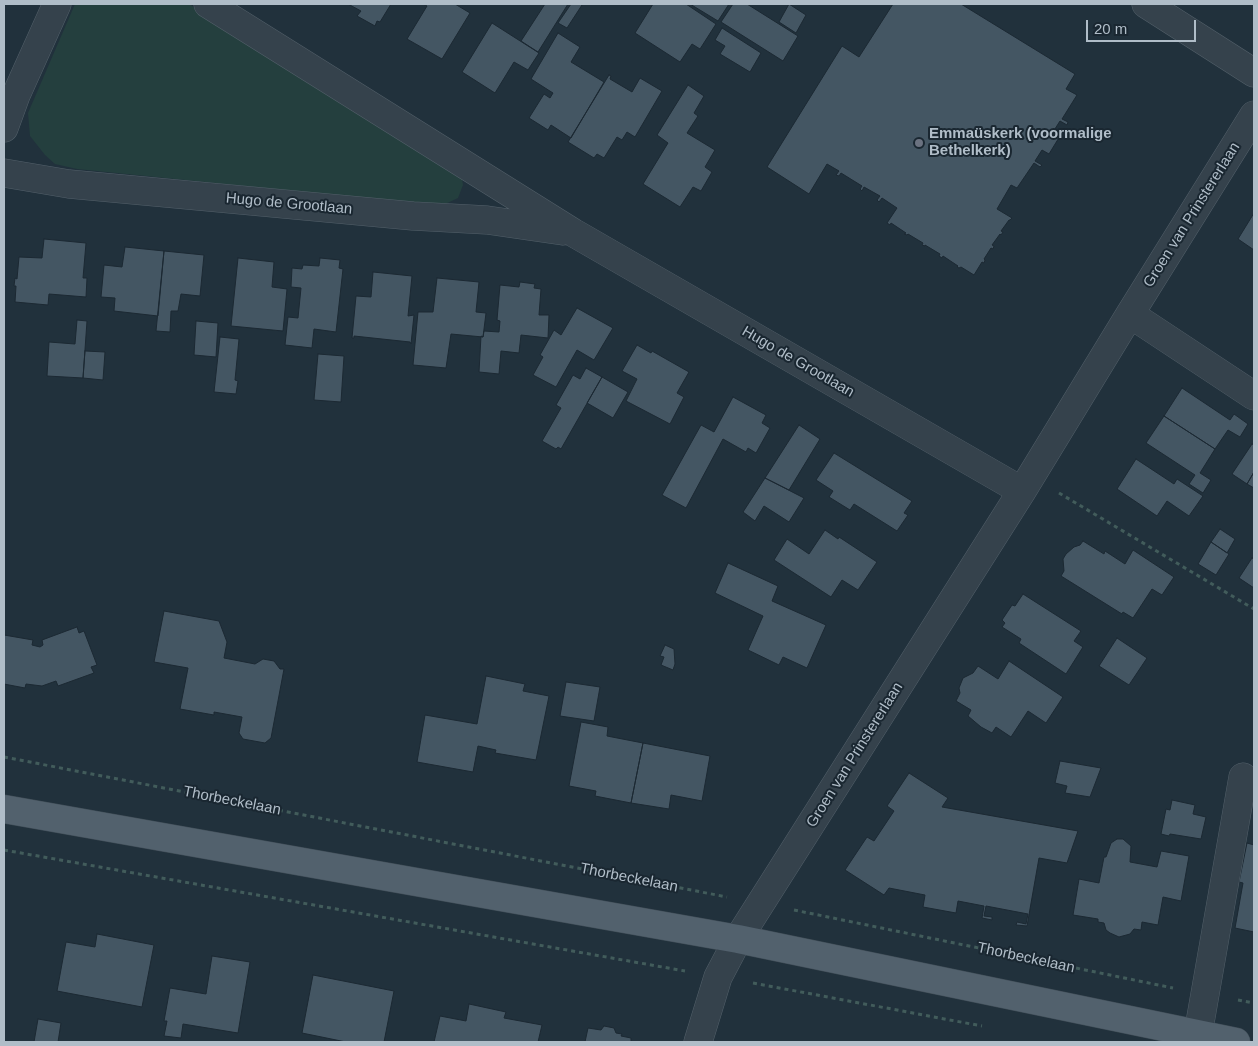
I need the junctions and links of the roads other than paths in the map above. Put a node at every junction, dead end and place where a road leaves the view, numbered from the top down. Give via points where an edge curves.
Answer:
1 (57, 4) edge
2 (208, 4) edge
3 (1146, 4) edge
4 (1254, 73) edge
5 (1254, 115) edge
6 (4, 128) edge
7 (4, 173) edge
8 (574, 233) junction
9 (1130, 314) junction
10 (1254, 396) edge
11 (1026, 484) junction
12 (1243, 777) dead end
13 (4, 808) edge
14 (738, 939) junction
15 (1198, 1034) junction
16 (1166, 1035) edge
17 (698, 1042) edge
18 (1236, 1042) edge

1 - 6 street
2 - 8 street, Hugo de Grootlaan
3 - 4 street
5 - 9 street, Groen van Prinstererlaan
7 - 8 street, Hugo de Grootlaan via 69,184 486,220
8 - 11 street, Hugo de Grootlaan
9 - 10 street
9 - 11 street, Groen van Prinstererlaan
11 - 14 street, Groen van Prinstererlaan
12 - 15 street
13 - 14 main road
14 - 16 main road
14 - 17 street, Groen van Prinstererlaan via 718,977
15 - 16 main road
15 - 18 main road

